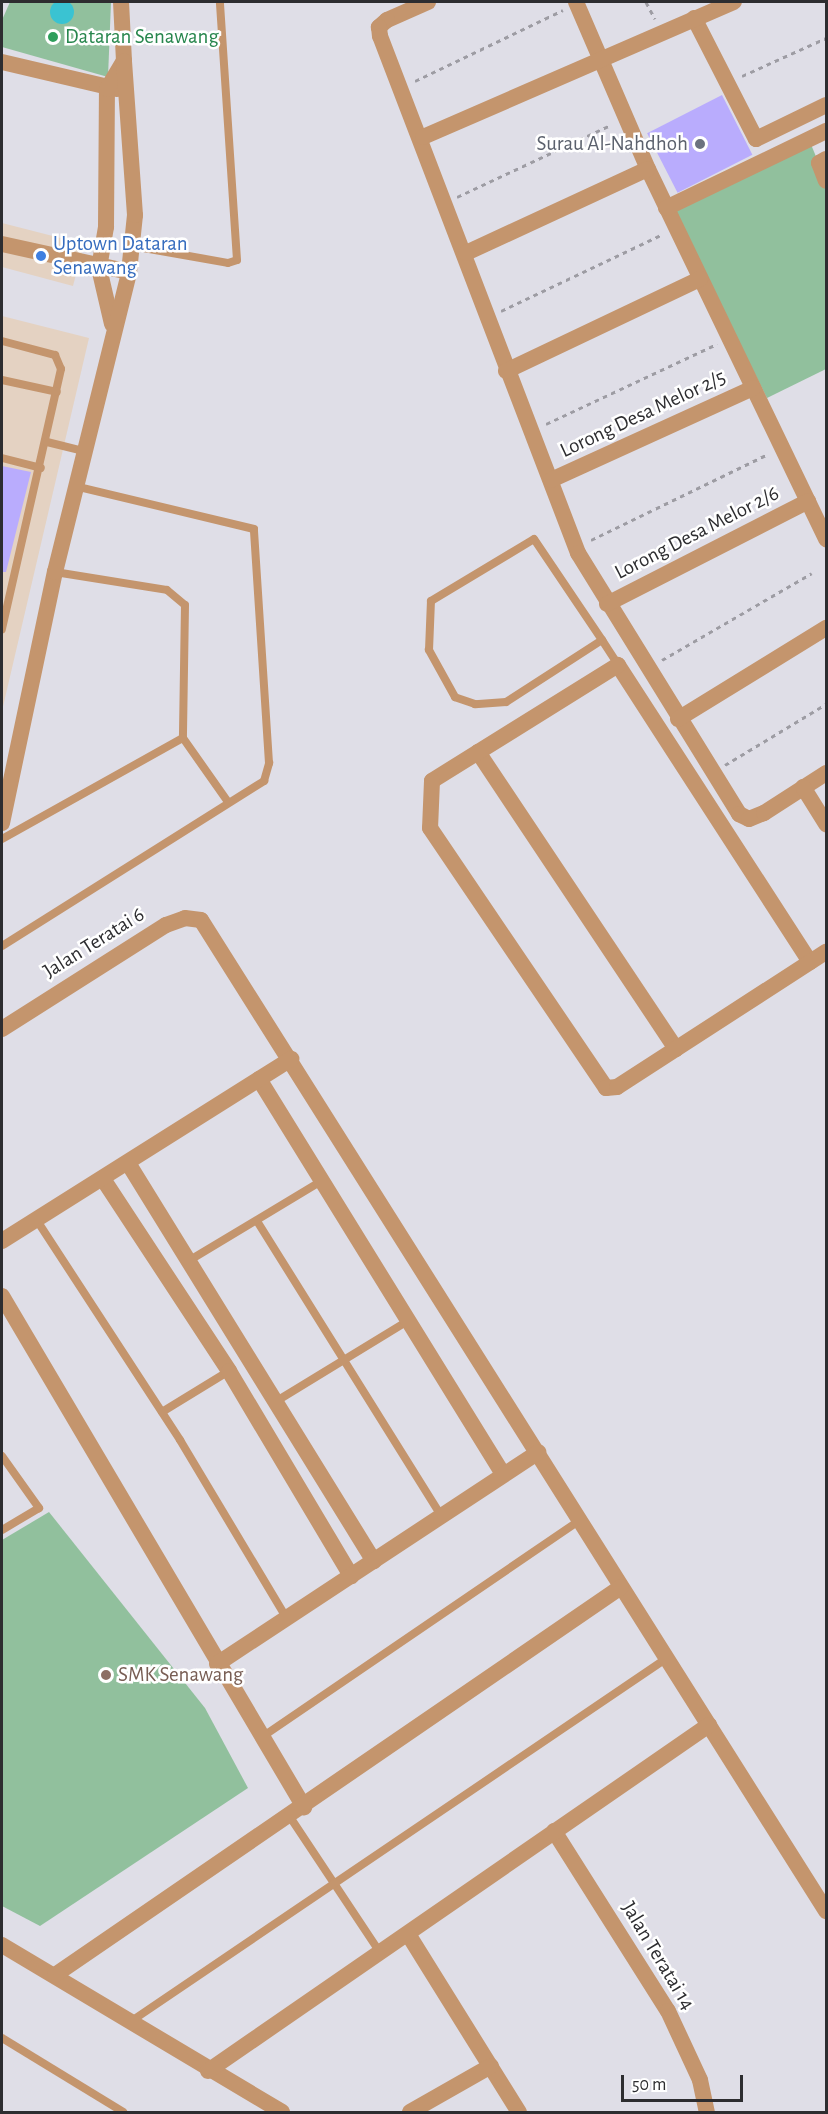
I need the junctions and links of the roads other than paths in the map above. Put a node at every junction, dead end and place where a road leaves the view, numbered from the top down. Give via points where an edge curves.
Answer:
1 (121, 2) edge
2 (220, 2) edge
3 (428, 2) edge
4 (577, 3) edge
5 (723, 4) edge
6 (694, 18) junction
7 (603, 58) junction
8 (2, 62) edge
9 (124, 62) junction
10 (108, 89) junction
11 (129, 89) junction
12 (826, 105) edge
13 (826, 131) edge
14 (423, 137) junction
15 (826, 159) edge
16 (648, 170) junction
17 (826, 181) edge
18 (666, 208) junction
19 (2, 244) edge
20 (132, 246) junction
21 (466, 253) junction
22 (99, 268) junction
23 (129, 272) junction
24 (700, 279) junction
25 (112, 325) junction
26 (2, 341) edge
27 (506, 371) junction
28 (2, 380) edge
29 (753, 388) junction
30 (57, 392) junction
31 (47, 442) junction
32 (83, 451) junction
33 (2, 458) edge
34 (41, 468) junction
35 (551, 480) junction
36 (75, 486) junction
37 (808, 501) junction
38 (826, 539) edge
39 (55, 572) junction
40 (607, 604) junction
41 (826, 628) edge
42 (2, 629) edge
43 (602, 640) junction
44 (618, 665) junction
45 (678, 718) junction
46 (183, 738) junction
47 (478, 752) junction
48 (826, 773) edge
49 (803, 787) junction
50 (228, 802) junction
51 (2, 823) edge
52 (826, 824) edge
53 (2, 838) edge
54 (2, 946) edge
55 (826, 952) edge
56 (810, 962) junction
57 (2, 1029) edge
58 (676, 1049) junction
59 (291, 1059) junction
60 (259, 1079) junction
61 (128, 1163) junction
62 (103, 1179) junction
63 (322, 1180) junction
64 (36, 1219) junction
65 (257, 1221) junction
66 (2, 1241) edge
67 (190, 1260) junction
68 (2, 1296) edge
69 (411, 1319) junction
70 (346, 1358) junction
71 (229, 1371) junction
72 (275, 1402) junction
73 (162, 1412) junction
74 (538, 1452) junction
75 (2, 1456) edge
76 (503, 1474) junction
77 (441, 1516) junction
78 (581, 1519) junction
79 (2, 1530) edge
80 (374, 1561) junction
81 (351, 1576) junction
82 (621, 1587) junction
83 (287, 1619) junction
84 (667, 1658) junction
85 (217, 1664) junction
86 (709, 1725) junction
87 (262, 1737) junction
88 (304, 1807) junction
89 (290, 1817) junction
90 (554, 1831) junction
91 (334, 1883) junction
92 (826, 1911) edge
93 (408, 1934) junction
94 (2, 1944) edge
95 (379, 1951) junction
96 (56, 1975) junction
97 (129, 2023) junction
98 (2, 2038) edge
99 (491, 2066) junction
100 (208, 2071) junction
101 (123, 2112) edge
102 (282, 2112) edge
103 (410, 2112) edge
104 (519, 2112) edge
105 (707, 2112) edge

1 - 9 street
2 - 20 lane via 237,260 228,263
3 - 14 street via 380,27
4 - 7 street
5 - 6 street
6 - 7 street
6 - 12 street via 756,140
7 - 14 street
7 - 16 street
8 - 10 street
9 - 10 street
9 - 11 street
10 - 11 street
10 - 22 street via 106,227
11 - 20 street
13 - 18 street
14 - 21 street
15 - 17 street via 819,163
16 - 18 street
16 - 21 street
18 - 24 street
19 - 22 street
20 - 23 street
21 - 27 street
22 - 23 street
22 - 25 street
23 - 25 street
24 - 27 street
24 - 29 street
25 - 32 street
26 - 30 lane via 55,355 61,369
27 - 35 street
28 - 30 lane
29 - 35 street, Lorong Desa Melor 2/5
29 - 37 street
30 - 31 lane
31 - 32 lane
31 - 34 lane
32 - 36 street
33 - 34 lane
34 - 42 lane
35 - 40 street via 575,547
36 - 39 street
36 - 50 lane via 255,532 269,763 264,781
37 - 38 street
37 - 40 street, Lorong Desa Melor 2/6
39 - 46 lane via 167,590 185,605
39 - 51 street
40 - 45 street
41 - 45 street
43 - 43 lane via 534,539 431,601 429,650 455,697 475,704 506,702
43 - 44 lane
44 - 47 street
44 - 56 street
45 - 49 street via 740,814 749,819
46 - 50 lane
46 - 53 lane
47 - 58 street
47 - 58 street via 432,781 430,828 606,1088 617,1087
48 - 49 street
49 - 52 street
50 - 54 lane
55 - 56 street
56 - 58 street
57 - 59 street, Jalan Teratai 6 via 166,925 185,918 201,920 212,932
59 - 60 street
59 - 74 street
60 - 61 street
60 - 63 street
61 - 62 street
61 - 67 street
62 - 64 street
62 - 71 street
63 - 65 lane
63 - 69 street
64 - 66 street
64 - 73 lane
65 - 67 lane
65 - 70 lane
67 - 72 street
68 - 85 street
69 - 70 lane
69 - 76 street
70 - 72 lane
70 - 77 lane
71 - 73 lane
71 - 81 street
72 - 80 street
73 - 83 lane
74 - 76 street
74 - 78 street
75 - 79 lane via 39,1508
76 - 77 street
77 - 80 street
78 - 82 street
78 - 87 lane
80 - 81 street
81 - 83 street
82 - 84 street
82 - 88 street
83 - 85 street
84 - 86 street
84 - 91 lane
85 - 87 street
86 - 90 street
86 - 92 street
87 - 88 street
88 - 89 street
89 - 91 lane
89 - 96 street
90 - 93 street
90 - 105 street, Jalan Teratai 14 via 668,2011 700,2080
91 - 95 lane
91 - 97 lane
93 - 95 street
93 - 99 street
94 - 96 street
95 - 100 street
96 - 97 street
97 - 100 street
98 - 101 lane
99 - 103 street
99 - 104 street
100 - 102 street

